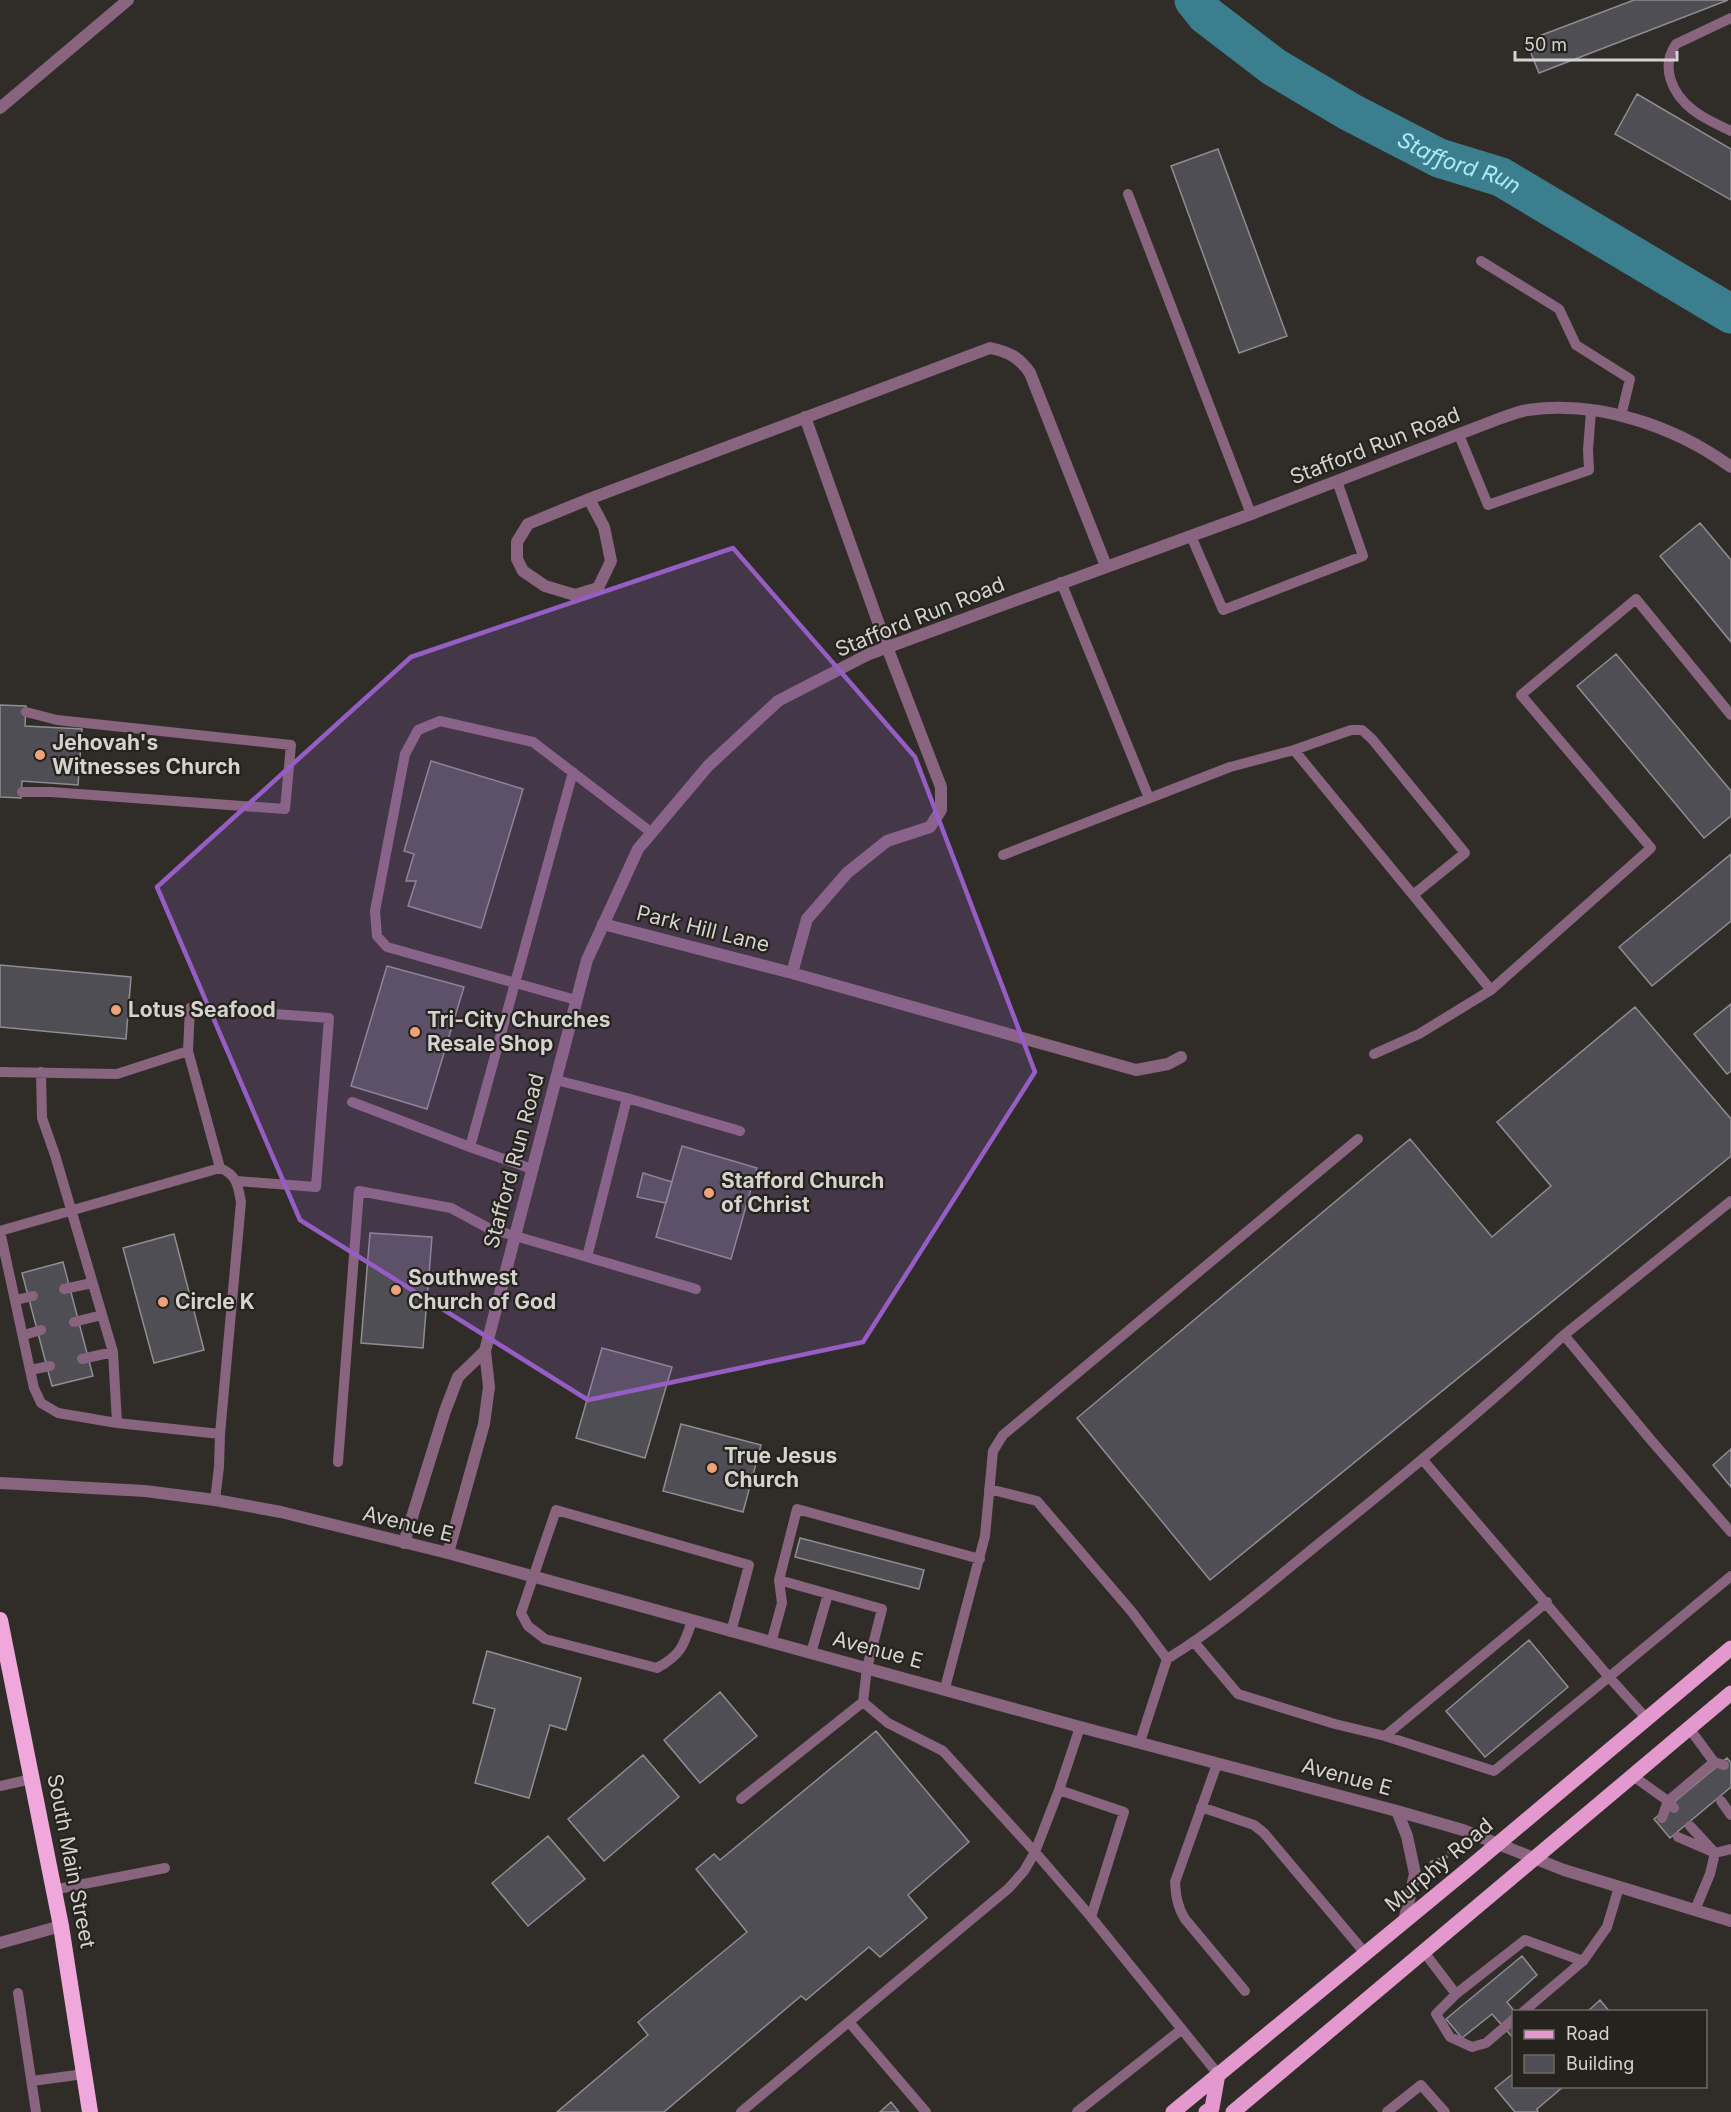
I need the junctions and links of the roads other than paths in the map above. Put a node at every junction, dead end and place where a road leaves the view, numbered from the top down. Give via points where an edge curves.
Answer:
1 (128, 0) edge
2 (1729, 21) edge
3 (0, 108) edge
4 (1731, 131) edge
5 (1128, 194) dead end
6 (1481, 261) dead end
7 (1591, 411) junction
8 (1621, 416) junction
9 (805, 417) junction
10 (1459, 435) junction
11 (1731, 467) edge
12 (1337, 481) junction
13 (589, 499) junction
14 (1251, 514) junction
15 (1191, 536) junction
16 (1106, 566) junction
17 (1061, 582) junction
18 (887, 647) junction
19 (26, 712) dead end
20 (1731, 715) edge
21 (1293, 750) junction
22 (573, 771) junction
23 (22, 792) dead end
24 (1149, 798) junction
25 (652, 833) junction
26 (1003, 855) dead end
27 (1413, 895) junction
28 (603, 924) junction
29 (792, 973) junction
30 (514, 982) junction
31 (1491, 990) junction
32 (576, 1000) junction
33 (188, 1051) junction
34 (1374, 1054) dead end
35 (1181, 1057) dead end
36 (0, 1072) edge
37 (40, 1072) junction
38 (555, 1080) junction
39 (627, 1098) junction
40 (352, 1102) dead end
41 (740, 1131) dead end
42 (1358, 1139) dead end
43 (470, 1147) junction
44 (220, 1168) junction
45 (532, 1169) junction
46 (237, 1181) junction
47 (1731, 1201) edge
48 (72, 1212) junction
49 (0, 1231) edge
50 (515, 1235) junction
51 (587, 1257) junction
52 (92, 1283) junction
53 (64, 1289) dead end
54 (696, 1289) dead end
55 (33, 1296) dead end
56 (16, 1300) junction
57 (102, 1315) junction
58 (74, 1322) dead end
59 (41, 1330) dead end
60 (24, 1335) junction
61 (1564, 1335) junction
62 (485, 1351) junction
63 (113, 1352) junction
64 (82, 1359) dead end
65 (50, 1366) dead end
66 (30, 1370) junction
67 (117, 1423) junction
68 (220, 1434) junction
69 (1422, 1459) junction
70 (338, 1462) dead end
71 (0, 1483) edge
72 (989, 1489) junction
73 (215, 1500) junction
74 (1731, 1532) edge
75 (404, 1543) junction
76 (448, 1553) junction
77 (980, 1559) junction
78 (1731, 1575) edge
79 (534, 1577) junction
80 (779, 1580) junction
81 (828, 1594) junction
82 (1547, 1602) junction
83 (0, 1620) edge
84 (692, 1621) junction
85 (731, 1632) junction
86 (771, 1642) junction
87 (1194, 1642) junction
88 (1731, 1648) edge
89 (811, 1653) junction
90 (1167, 1659) junction
91 (867, 1668) junction
92 (1610, 1677) junction
93 (945, 1688) junction
94 (1731, 1693) edge
95 (863, 1702) junction
96 (1647, 1719) junction
97 (1080, 1727) junction
98 (1689, 1728) junction
99 (1384, 1736) junction
100 (1140, 1742) junction
101 (1217, 1764) junction
102 (1633, 1776) junction
103 (32, 1779) junction
104 (0, 1786) edge
105 (1059, 1790) junction
106 (741, 1799) dead end
107 (1721, 1801) dead end
108 (1671, 1804) junction
109 (1201, 1807) junction
110 (1397, 1811) junction
111 (1731, 1815) edge
112 (1662, 1818) dead end
113 (1690, 1826) dead end
114 (1678, 1837) dead end
115 (1497, 1844) junction
116 (1731, 1849) edge
117 (1035, 1852) junction
118 (1715, 1853) junction
119 (1535, 1859) junction
120 (165, 1868) dead end
121 (1620, 1887) junction
122 (53, 1890) junction
123 (1695, 1910) junction
124 (1091, 1917) junction
125 (1404, 1921) junction
126 (1731, 1921) edge
127 (61, 1926) junction
128 (0, 1943) edge
129 (1424, 1952) junction
130 (1365, 1953) junction
131 (1583, 1961) junction
132 (1245, 1991) dead end
133 (18, 1993) dead end
134 (1456, 1994) junction
135 (1525, 2010) edge
136 (1512, 2021) edge
137 (849, 2022) junction
138 (1182, 2029) junction
139 (84, 2074) junction
140 (1218, 2074) junction
141 (32, 2081) junction
142 (752, 2103) junction
143 (1243, 2109) edge
144 (36, 2112) edge
145 (90, 2112) edge
146 (741, 2112) edge
147 (760, 2112) edge
148 (926, 2112) edge
149 (1077, 2112) edge
150 (1173, 2112) edge
151 (1206, 2112) edge
152 (1387, 2112) edge
153 (1445, 2112) edge

1 - 3 street
2 - 4 lane via 1676,44 1667,67 1678,95 1693,110
5 - 14 lane
6 - 8 lane via 1559,309 1576,345 1630,379
7 - 8 street, Stafford Run Road
7 - 10 street, Stafford Run Road via 1526,410
7 - 10 lane via 1589,470 1488,505
8 - 11 street, Stafford Run Road via 1676,435
9 - 13 street
9 - 16 street via 990,348 1007,351 1021,360 1030,373
9 - 18 street
10 - 12 street, Stafford Run Road
12 - 14 street, Stafford Run Road
12 - 15 lane via 1363,556 1223,610
13 - 13 street via 528,524 517,542 517,559 523,571 545,586 575,595 598,588 611,561 604,527
14 - 15 street, Stafford Run Road
15 - 16 street, Stafford Run Road
16 - 17 street, Stafford Run Road
17 - 18 street, Stafford Run Road
17 - 24 lane
18 - 25 street, Stafford Run Road via 778,701 708,766
18 - 29 street via 941,787 941,810 930,827 887,841 847,873 807,919
19 - 23 lane via 57,720 291,745 285,809
20 - 31 lane via 1636,599 1521,695 1651,848
21 - 24 lane via 1230,767
21 - 27 lane
21 - 27 lane via 1351,730 1362,730 1372,739 1465,853
22 - 25 lane
22 - 30 lane
22 - 30 lane via 533,742 440,721 418,730 405,754 375,911 377,936 387,947
24 - 26 lane
25 - 28 street, Stafford Run Road via 638,849
27 - 31 lane
28 - 29 street, Park Hill Lane
28 - 32 street, Stafford Run Road via 587,960
29 - 35 street, Park Hill Lane via 1136,1070 1168,1064
30 - 32 lane
30 - 43 lane
31 - 34 lane via 1419,1034
32 - 38 street, Stafford Run Road
33 - 37 lane via 117,1074
33 - 44 lane
33 - 46 lane via 190,1008 329,1018 316,1187
36 - 37 lane
37 - 48 lane via 42,1118
38 - 39 lane
38 - 45 street, Stafford Run Road
39 - 41 lane
39 - 51 lane
40 - 43 lane
42 - 72 lane via 1003,1435 993,1451
43 - 45 lane
44 - 46 lane
44 - 48 lane
45 - 50 street, Stafford Run Road
46 - 68 lane via 241,1202
47 - 61 lane
48 - 49 lane
48 - 52 lane
49 - 56 lane
50 - 51 lane
50 - 62 street, Stafford Run Road
50 - 70 lane via 488,1228 451,1208 359,1191
51 - 54 lane
52 - 53 lane
52 - 57 lane
55 - 56 lane
56 - 60 lane
57 - 58 lane
57 - 63 lane
59 - 60 lane
60 - 66 lane
61 - 69 lane
61 - 74 lane
62 - 75 street via 458,1377
62 - 76 street, Stafford Run Road via 489,1387 484,1424
63 - 64 lane
63 - 67 lane
65 - 66 lane
66 - 67 lane via 41,1402 58,1413
67 - 68 lane
68 - 73 lane
69 - 82 lane
69 - 87 lane
71 - 73 street, Avenue E via 145,1491
72 - 77 lane
72 - 90 lane via 1037,1501
73 - 75 street, Avenue E
75 - 76 street, Avenue E
76 - 79 street, Avenue E
77 - 80 lane via 797,1509
77 - 93 lane
78 - 92 lane
79 - 84 street, Avenue E
79 - 84 lane via 520,1613 528,1626 545,1639 657,1668 682,1648
79 - 85 lane via 556,1510 749,1565
80 - 81 lane
80 - 86 lane via 782,1603
81 - 89 lane
81 - 91 lane via 882,1609
82 - 92 lane
82 - 99 lane
83 - 103 highway, South Main Street
84 - 85 street, Avenue E
85 - 86 street, Avenue E
86 - 89 street, Avenue E
87 - 90 lane
87 - 99 lane via 1239,1694
88 - 96 main road, Murphy Road
89 - 91 street, Avenue E
90 - 100 lane
91 - 93 street, Avenue E
91 - 95 lane
92 - 96 lane
92 - 99 lane via 1494,1771
93 - 97 street, Avenue E
94 - 98 main road
95 - 106 lane
95 - 117 lane via 888,1723 943,1751
96 - 115 main road, Murphy Road
97 - 100 street, Avenue E
97 - 105 lane
98 - 102 main road
98 - 108 lane via 1719,1764
100 - 101 street, Avenue E
101 - 109 lane
101 - 110 street, Avenue E
102 - 108 lane
102 - 119 main road
103 - 104 lane
103 - 122 highway, South Main Street
105 - 117 lane
105 - 124 lane via 1124,1812
107 - 111 lane
108 - 112 lane
109 - 130 lane via 1254,1825 1264,1833
109 - 132 lane via 1175,1882 1178,1907
110 - 115 street, Avenue E
110 - 125 street via 1407,1836 1414,1874
113 - 118 lane
114 - 118 lane
115 - 119 street, Avenue E
115 - 125 main road, Murphy Road
116 - 118 lane
117 - 124 lane
117 - 137 lane via 1009,1888
118 - 123 lane
119 - 121 street, Avenue E
119 - 129 main road
120 - 122 lane
121 - 123 street, Avenue E
121 - 131 lane via 1607,1927
122 - 127 highway, South Main Street
123 - 126 street, Avenue E
124 - 138 lane
125 - 130 main road, Murphy Road
127 - 128 street
127 - 139 highway, South Main Street
129 - 134 lane
129 - 143 main road
130 - 140 main road, Murphy Road
131 - 134 lane via 1525,1940
131 - 135 lane
133 - 141 lane
134 - 136 lane via 1436,2014 1450,2037 1472,2047 1486,2043
137 - 142 lane
137 - 148 lane
138 - 140 lane
138 - 149 lane
139 - 141 lane
139 - 145 highway, South Main Street
140 - 150 main road, Murphy Road
140 - 151 main road via 1212,2108
141 - 144 lane
142 - 146 lane
142 - 147 lane
152 - 153 lane via 1420,2085

